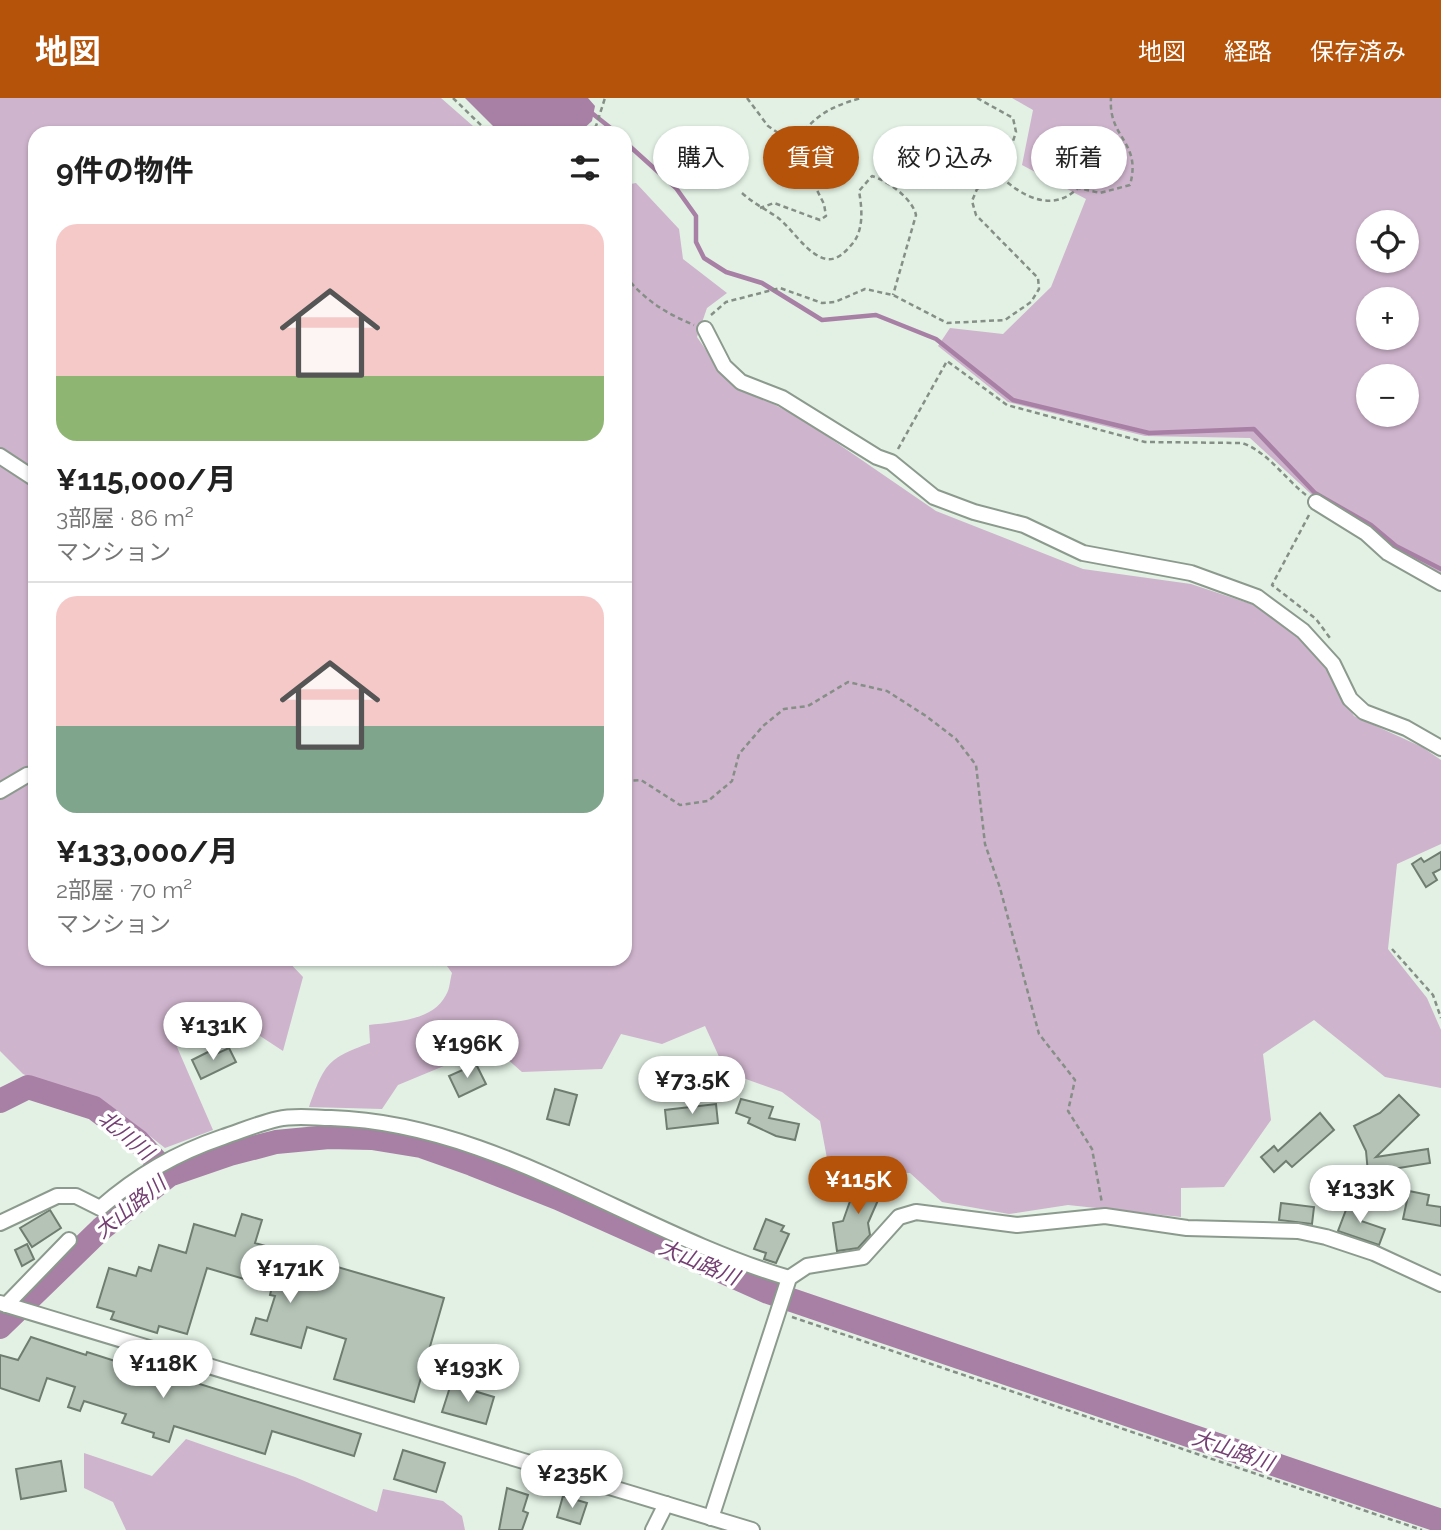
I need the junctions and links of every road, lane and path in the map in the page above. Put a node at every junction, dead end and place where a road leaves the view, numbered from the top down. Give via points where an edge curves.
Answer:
1 (453, 98) edge
2 (605, 98) edge
3 (747, 98) edge
4 (860, 98) edge
5 (977, 98) edge
6 (1111, 98) edge
7 (482, 126) edge
8 (596, 126) edge
9 (768, 126) edge
10 (807, 126) edge
11 (1015, 126) edge
12 (816, 189) edge
13 (977, 189) edge
14 (1014, 189) edge
15 (742, 193) dead end
16 (759, 208) junction
17 (632, 285) edge
18 (893, 295) junction
19 (705, 329) junction
20 (0, 456) edge
21 (891, 462) junction
22 (28, 474) edge
23 (1316, 502) junction
24 (1441, 583) edge
25 (1335, 645) dead end
26 (1441, 748) edge
27 (28, 777) edge
28 (632, 781) edge
29 (0, 791) edge
30 (1392, 948) dead end
31 (1441, 1018) edge
32 (1105, 1216) junction
33 (0, 1223) edge
34 (69, 1240) dead end
35 (788, 1281) junction
36 (1441, 1284) edge
37 (3, 1304) edge
38 (778, 1312) junction
39 (666, 1504) junction
40 (711, 1518) junction
41 (653, 1530) edge
42 (752, 1530) edge
43 (1422, 1530) edge

1 - 7 path
2 - 8 path
3 - 9 path
4 - 10 path via 829,107
5 - 11 path via 1013,118
6 - 14 path via 1109,118 1129,147 1135,167 1130,185 1100,193 1078,188 1068,198 1042,202
12 - 16 path via 827,216 820,220 774,203
13 - 18 path via 972,201 976,215 1038,278 1039,289 1031,302 1005,320 947,324
15 - 16 path
16 - 18 path via 777,217 816,254 836,258 857,237 863,210 859,191 872,176 882,179 914,205 916,215
17 - 19 path via 668,314
18 - 19 path via 865,289 822,303 780,288 726,302 710,316
19 - 21 street via 724,366 741,382 782,398
20 - 22 street
21 - 23 path via 947,361 1007,405 1145,442 1242,443 1255,448 1284,479
21 - 26 street via 934,497 1024,525 1083,553 1191,573 1257,597 1303,631 1364,712
23 - 24 street via 1366,533 1388,553
23 - 25 path via 1272,586 1316,619
27 - 29 street
28 - 32 path via 641,780 680,805 708,801 732,781 739,754 763,726 784,709 808,706 848,682 887,691 956,739 976,765 985,844 1039,1034 1075,1080 1068,1111 1092,1149
30 - 31 path via 1433,995
32 - 35 street via 1017,1225 916,1212 899,1217 863,1257 807,1265
32 - 36 street via 1187,1228 1298,1231 1374,1253
33 - 35 street via 57,1196 76,1196 100,1208 131,1181 170,1158 280,1118 363,1119 398,1123 470,1145
34 - 37 street
35 - 38 street
37 - 39 street
38 - 40 street
38 - 43 path
39 - 40 street
39 - 41 street
40 - 42 street

